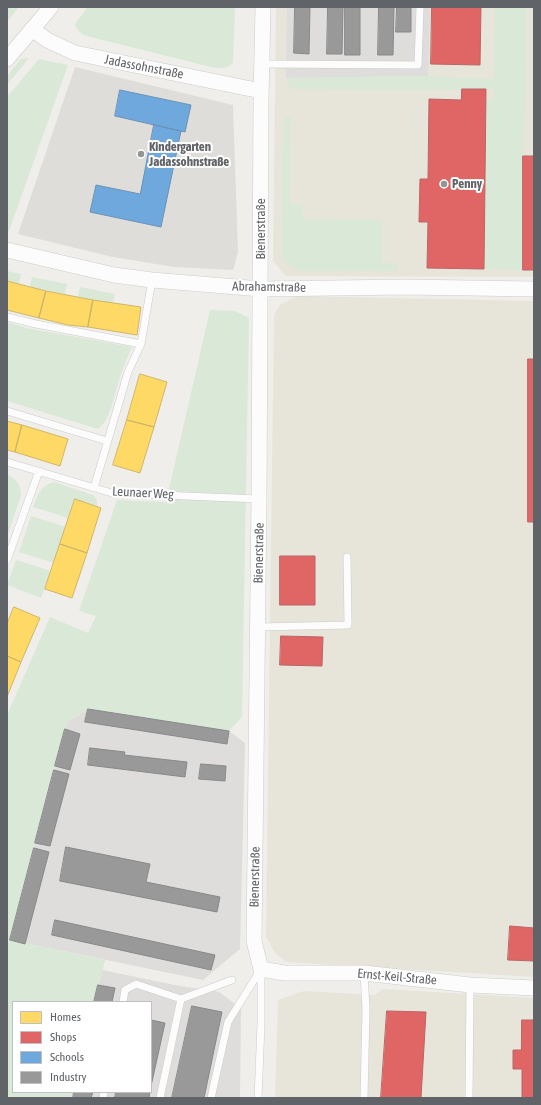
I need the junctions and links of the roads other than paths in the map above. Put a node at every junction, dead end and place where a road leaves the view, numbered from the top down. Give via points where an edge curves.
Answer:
1 (51, 7) edge
2 (263, 7) edge
3 (420, 7) edge
4 (32, 30) junction
5 (7, 59) edge
6 (262, 64) junction
7 (261, 91) junction
8 (7, 250) edge
9 (152, 280) junction
10 (261, 289) junction
11 (534, 289) edge
12 (7, 317) edge
13 (141, 344) junction
14 (7, 411) edge
15 (107, 441) junction
16 (7, 462) edge
17 (38, 471) junction
18 (94, 488) junction
19 (259, 499) junction
20 (347, 556) dead end
21 (7, 560) edge
22 (258, 628) junction
23 (261, 969) junction
24 (364, 973) junction
25 (232, 980) dead end
26 (470, 984) junction
27 (534, 988) edge
28 (182, 999) junction
29 (123, 1001) edge
30 (160, 1098) edge
31 (211, 1098) edge
32 (258, 1098) edge
33 (364, 1098) edge
34 (469, 1098) edge

1 - 4 street
2 - 6 street, Bienerstraße
3 - 6 lane via 418,65
4 - 5 street
4 - 7 street, Jadassohnstraße via 75,53
6 - 7 street, Bienerstraße
7 - 10 street, Bienerstraße
8 - 9 street, Abrahamstraße via 114,275
9 - 10 street, Abrahamstraße
9 - 13 lane
10 - 11 street, Abrahamstraße
10 - 19 street, Bienerstraße
12 - 13 lane
13 - 15 lane via 128,372
14 - 15 lane
15 - 18 lane
16 - 17 lane, Leunaer Weg
17 - 18 lane, Leunaer Weg
17 - 21 lane
18 - 19 lane, Leunaer Weg via 112,493
19 - 22 street, Bienerstraße
20 - 22 lane via 348,625
22 - 23 street, Bienerstraße via 254,941
23 - 24 street, Ernst-Keil-Straße via 284,973
23 - 31 lane via 228,1022
23 - 32 lane, Bienerstraße
24 - 26 street, Ernst-Keil-Straße
24 - 33 lane
25 - 28 lane
26 - 27 street, Ernst-Keil-Straße
26 - 34 lane
28 - 29 lane via 136,984 125,990
28 - 30 lane

